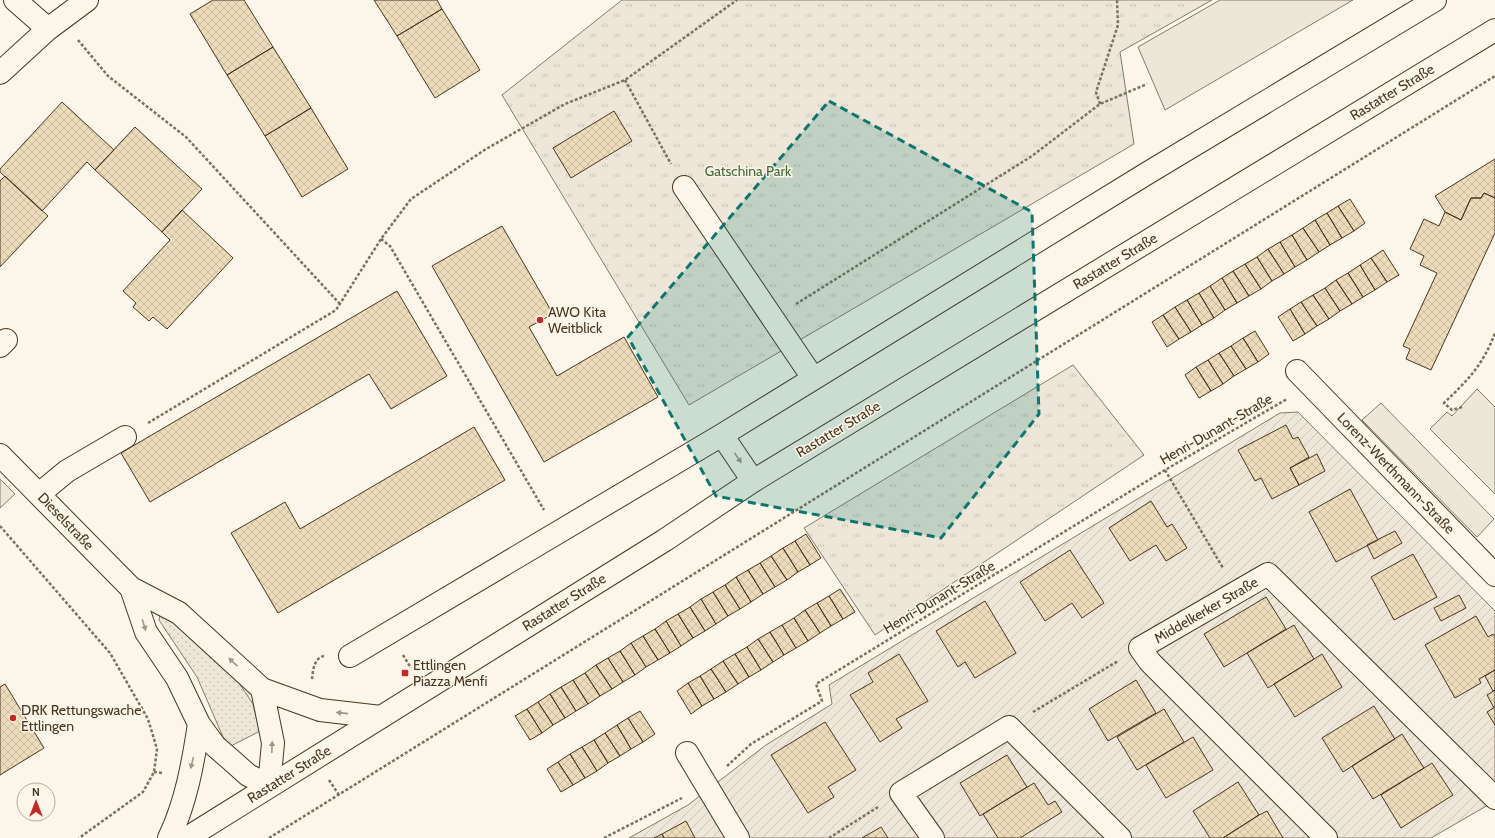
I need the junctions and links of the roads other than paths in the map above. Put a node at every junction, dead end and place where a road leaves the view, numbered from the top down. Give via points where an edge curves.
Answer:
1 (15, 0) edge
2 (87, 0) edge
3 (1435, 0) edge
4 (54, 24) junction
5 (1495, 30) edge
6 (0, 73) edge
7 (684, 187) road end
8 (813, 378) junction
9 (1304, 378) road end
10 (722, 434) junction
11 (125, 437) road end
12 (0, 454) edge
13 (753, 481) junction
14 (39, 494) junction
15 (1493, 568) edge
16 (131, 588) junction
17 (350, 656) dead end
18 (262, 689) junction
19 (381, 717) junction
20 (199, 724) junction
21 (687, 753) dead end
22 (269, 786) junction
23 (1495, 798) edge
24 (169, 838) edge
25 (187, 838) edge
26 (738, 838) edge
27 (933, 838) edge
28 (1120, 838) edge
29 (1326, 838) edge

1 - 4 street
2 - 4 street
3 - 8 street
4 - 6 street
5 - 13 street, Rastatter Straße
7 - 8 street
8 - 10 street
9 - 15 street, Lorenz-Werthmann-Straße
10 -> 13 street
10 - 17 street
11 - 14 street via 67,471
12 - 14 street, Dieselstraße
13 - 19 street, Rastatter Straße via 665,540
14 - 16 street, Dieselstraße
18 -> 16 street, Dieselstraße via 179,612
16 -> 20 street, Dieselstraße via 146,632 177,678
19 -> 18 street, Dieselstraße via 320,710
22 -> 18 street via 273,743
19 - 22 street, Rastatter Straße
20 - 22 street, Dieselstraße via 215,746 248,775
20 -> 24 street via 178,820
21 - 26 street
22 - 25 street, Rastatter Straße
23 - 29 street, Middelkerker Straße via 1268,574 1140,648 1150,662
27 - 28 street via 901,793 1009,727

